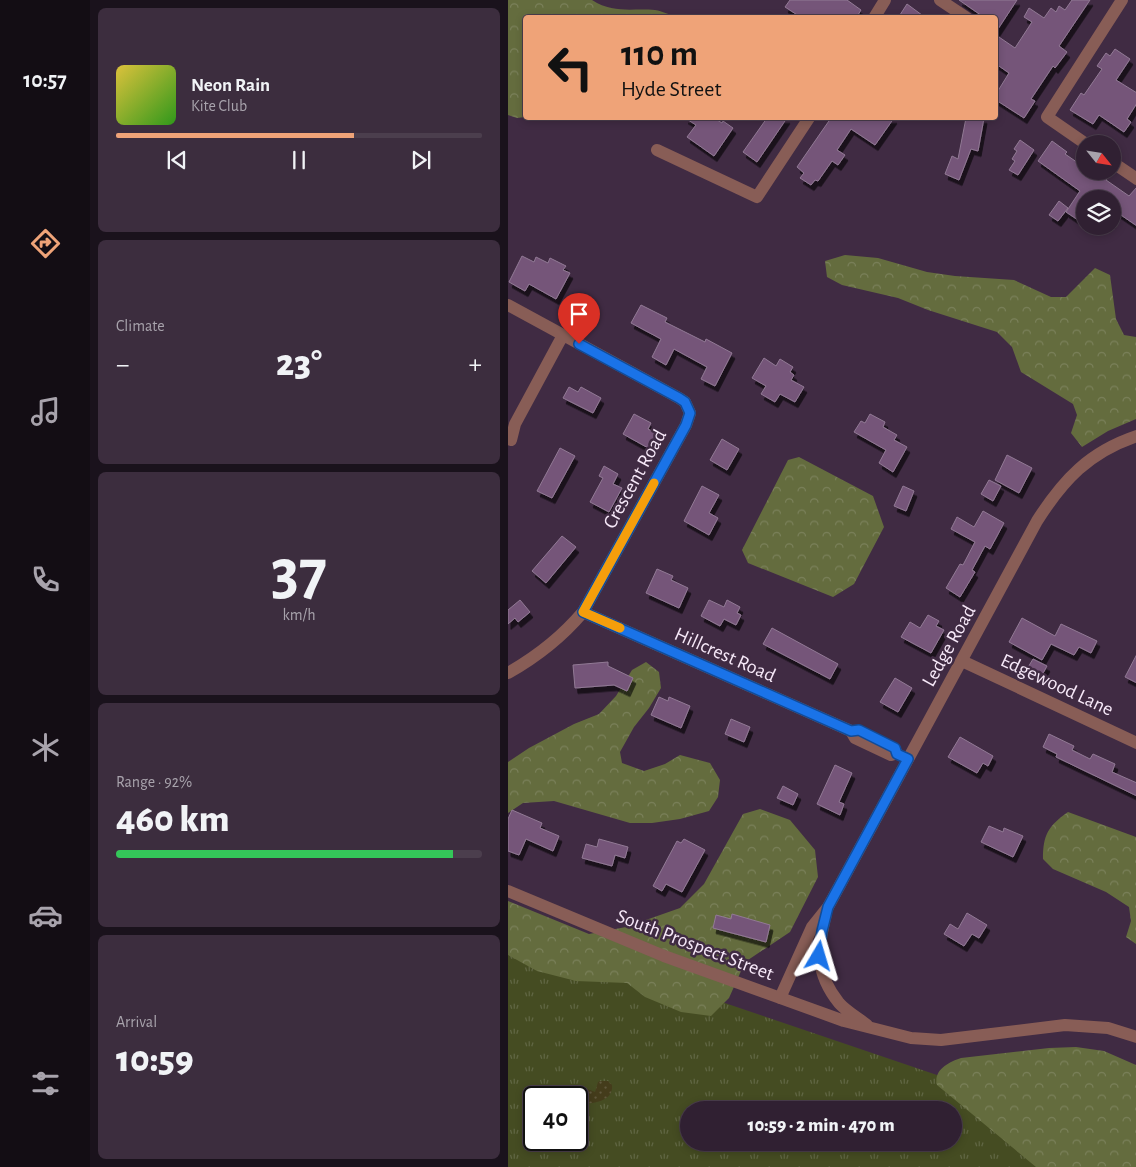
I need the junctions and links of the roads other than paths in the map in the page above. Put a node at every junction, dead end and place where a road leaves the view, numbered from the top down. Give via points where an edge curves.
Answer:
1 (884, 0) edge
2 (940, 0) edge
3 (1122, 0) edge
4 (876, 15) edge
5 (962, 15) edge
6 (808, 120) edge
7 (1076, 137) edge
8 (657, 150) dead end
9 (1121, 168) edge
10 (1136, 179) edge
11 (508, 305) edge
12 (563, 335) junction
13 (1136, 436) edge
14 (511, 440) dead end
15 (583, 612) junction
16 (962, 661) junction
17 (508, 673) edge
18 (1136, 743) edge
19 (903, 756) junction
20 (508, 891) edge
21 (828, 907) junction
22 (780, 998) junction
23 (869, 1027) junction
24 (1136, 1036) edge

1 - 4 street
2 - 5 street
3 - 7 street via 1047,116
6 - 8 street via 757,197
9 - 10 street
11 - 12 street, Crescent Road
12 - 14 street via 515,424
12 - 15 street, Crescent Road via 679,398 690,413
13 - 16 street, Ledge Road via 1092,458 1061,486 1037,522
15 - 17 street, Crescent Road via 566,633
15 - 19 street, Hillcrest Road via 851,731 859,730 895,748
16 - 18 street, Edgewood Lane
16 - 19 street, Ledge Road
19 - 21 street, Ledge Road
20 - 22 street, South Prospect Street via 664,956
21 - 22 street, Ledge Road via 812,927
21 - 23 street, Ledge Road via 819,956 824,980 840,1004
22 - 23 street, South Prospect Street via 844,1022
23 - 24 street, South Prospect Street via 926,1040 1065,1025 1108,1028

